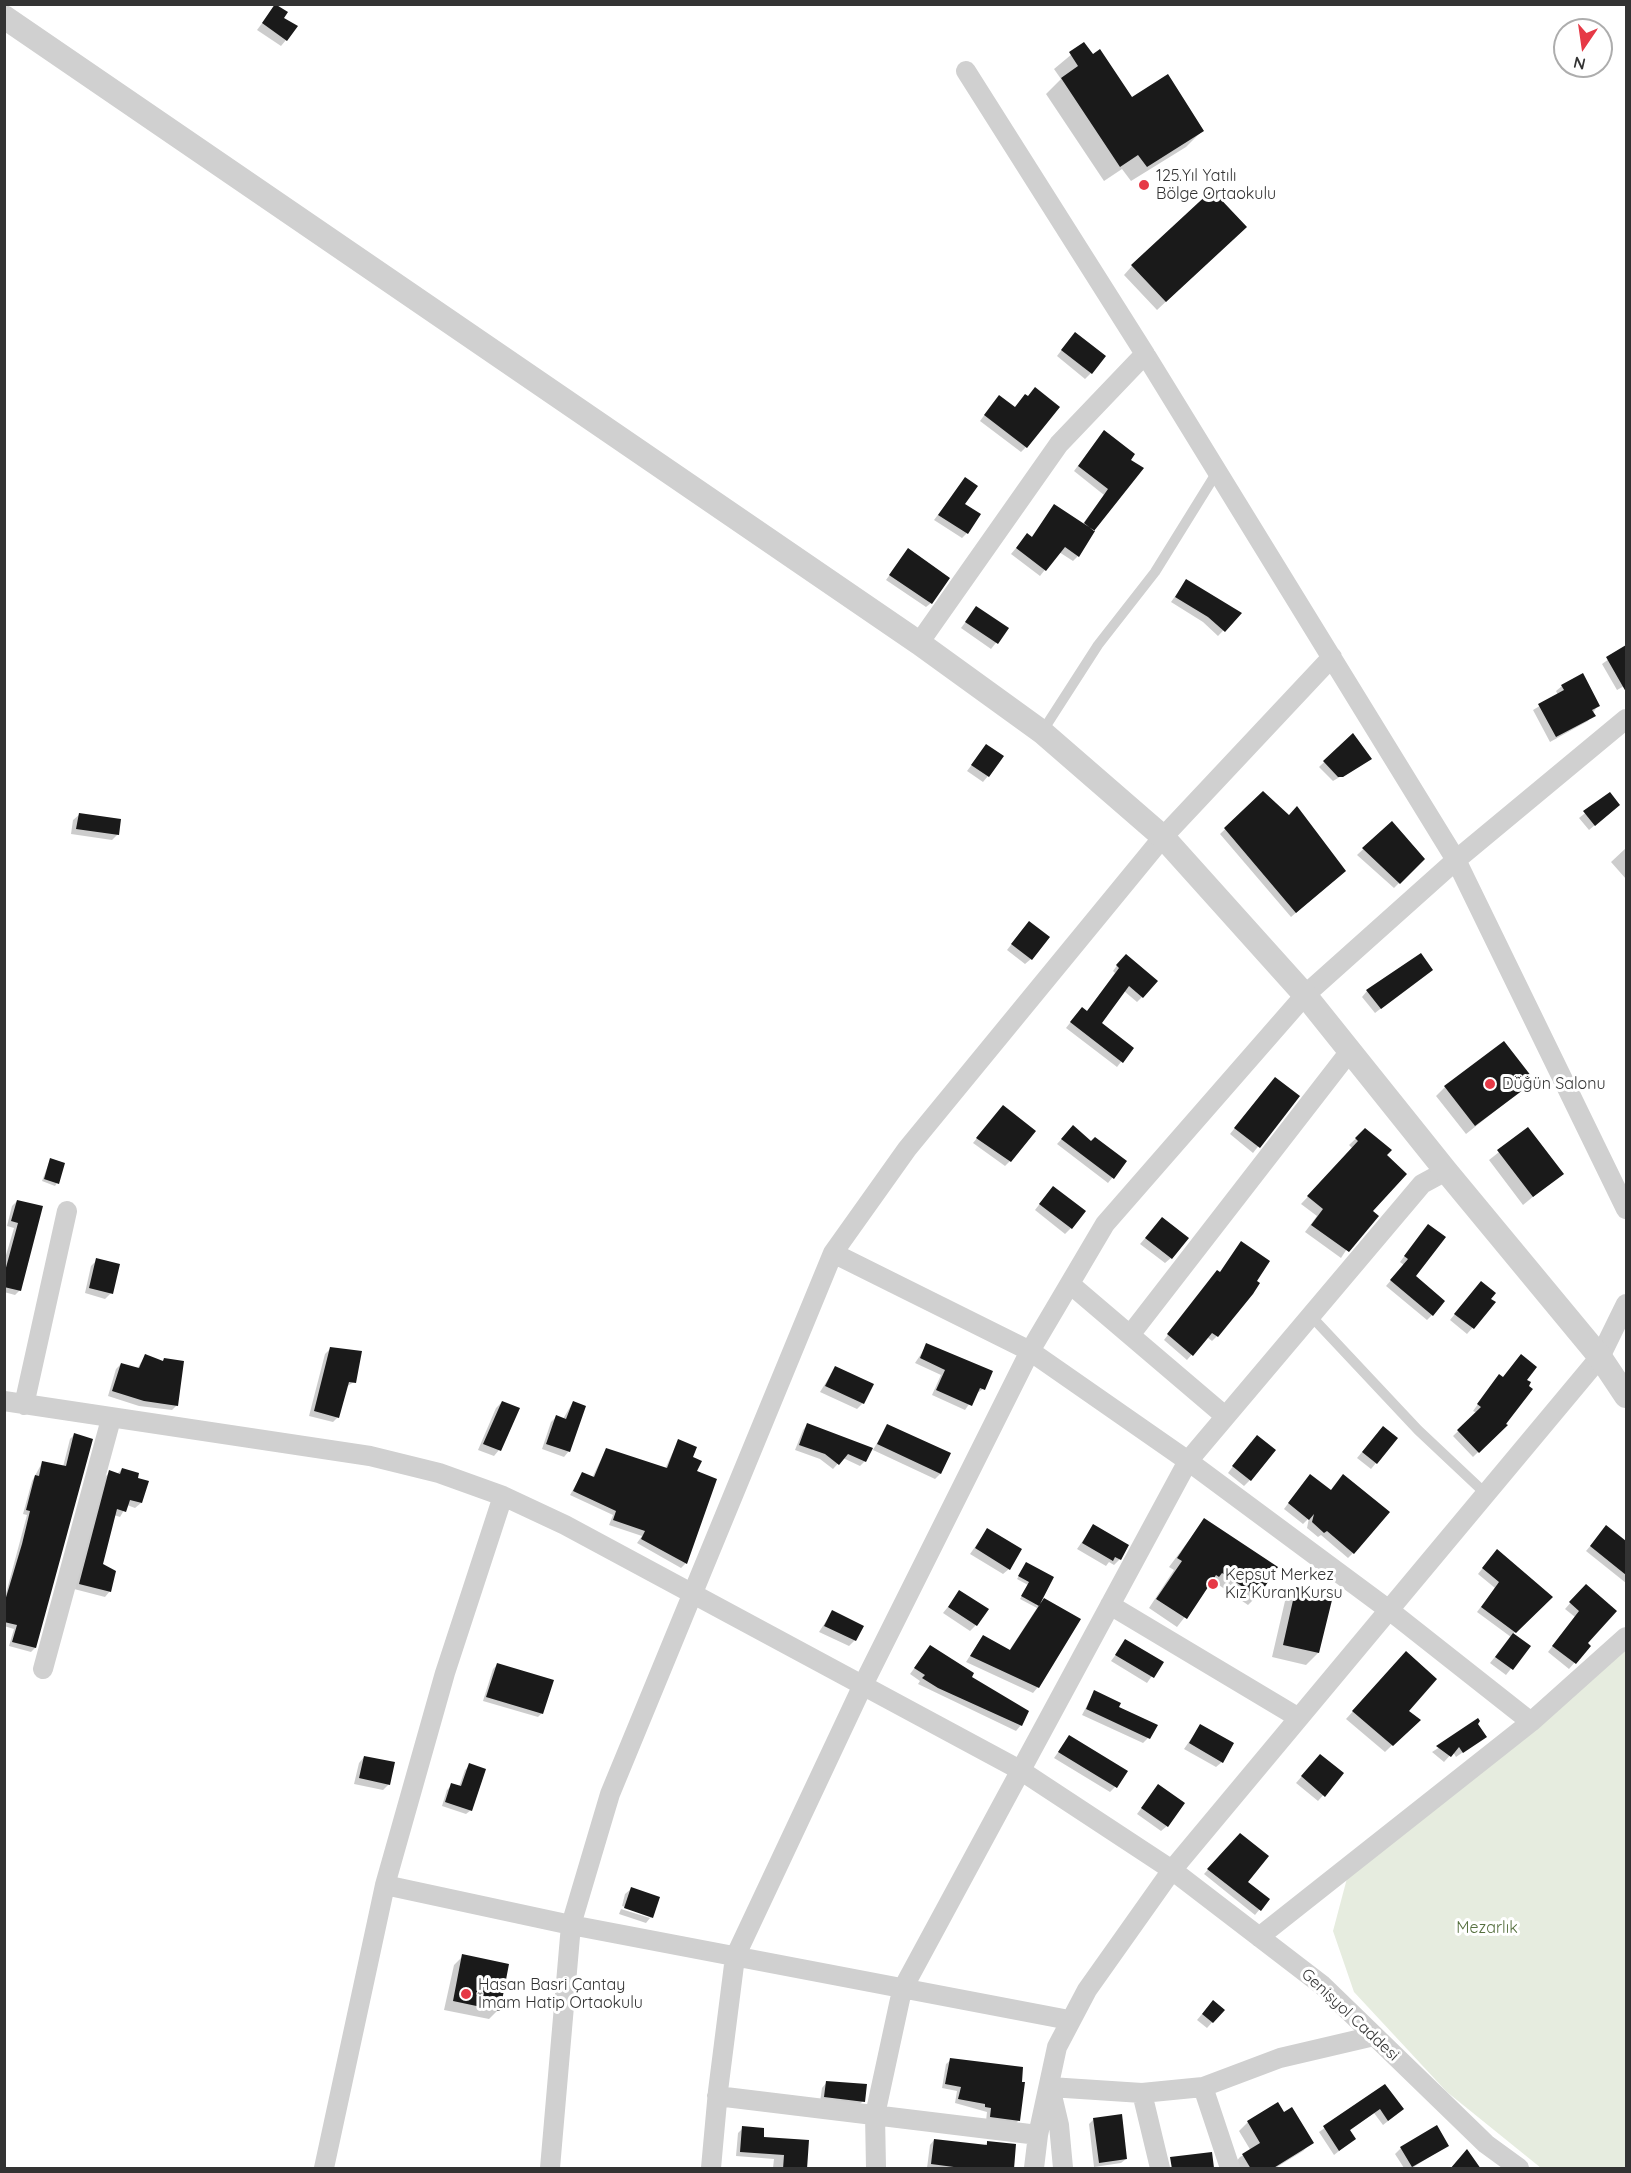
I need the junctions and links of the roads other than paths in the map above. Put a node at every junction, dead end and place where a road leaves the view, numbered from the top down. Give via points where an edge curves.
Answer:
1 (4, 17) edge
2 (966, 71) dead end
3 (1145, 354) junction
4 (1217, 472) junction
5 (919, 643) junction
6 (1332, 657) junction
7 (1626, 719) edge
8 (1042, 732) junction
9 (1163, 837) junction
10 (1456, 860) junction
11 (1305, 995) junction
12 (1350, 1051) junction
13 (1446, 1172) junction
14 (1626, 1209) edge
15 (66, 1211) dead end
16 (833, 1253) junction
17 (1070, 1284) junction
18 (1626, 1304) edge
19 (1311, 1316) junction
20 (1130, 1335) junction
21 (1030, 1351) junction
22 (1600, 1357) junction
23 (1626, 1396) edge
24 (14, 1403) edge
25 (1226, 1416) junction
26 (111, 1419) junction
27 (1188, 1461) junction
28 (1486, 1494) junction
29 (503, 1496) junction
30 (693, 1594) junction
31 (1110, 1605) junction
32 (1389, 1610) junction
33 (1626, 1637) edge
34 (43, 1669) dead end
35 (862, 1686) junction
36 (1299, 1718) junction
37 (1531, 1722) junction
38 (1020, 1770) junction
39 (1172, 1870) junction
40 (385, 1885) junction
41 (571, 1925) junction
42 (1259, 1937) junction
43 (735, 1957) junction
44 (902, 1990) junction
45 (1069, 2020) junction
46 (1374, 2036) junction
47 (1050, 2087) junction
48 (1203, 2087) junction
49 (1142, 2093) junction
50 (717, 2096) junction
51 (875, 2115) junction
52 (1038, 2135) junction
53 (324, 2169) edge
54 (550, 2169) edge
55 (711, 2169) edge
56 (876, 2169) edge
57 (1034, 2169) edge
58 (1063, 2169) edge
59 (1160, 2169) edge
60 (1230, 2169) edge
61 (1519, 2169) edge

1 - 5 street
2 - 3 street
3 - 4 street
3 - 5 street via 1059,444
4 - 6 street
4 - 8 lane via 1155,572 1098,645
5 - 8 street
6 - 9 street
6 - 10 street
7 - 10 street
8 - 9 street
9 - 11 street
9 - 16 street via 907,1149
10 - 11 street
10 - 14 street
11 - 12 street
11 - 17 street via 1105,1224
12 - 13 street
12 - 20 street
13 - 19 street via 1422,1184
13 - 22 street
15 - 24 street
16 - 21 street
16 - 30 street
17 - 20 street
17 - 21 street
18 - 22 street
19 - 25 street
19 - 28 lane via 1418,1430
20 - 25 street
21 - 27 street
21 - 35 street
22 - 23 street
22 - 28 street
24 - 26 street, Genişyol Caddesi
25 - 27 street
26 - 29 street, Genişyol Caddesi via 370,1456 439,1473
26 - 34 street
27 - 31 street
27 - 32 street
28 - 32 street
29 - 30 street, Genişyol Caddesi via 566,1525
29 - 40 street via 445,1673
30 - 35 street, Genişyol Caddesi
30 - 41 street via 610,1794
31 - 36 street
31 - 38 street
32 - 36 street
32 - 37 street
33 - 37 street
35 - 38 street, Genişyol Caddesi
35 - 43 street
36 - 39 street
37 - 42 street
38 - 39 street, Genişyol Caddesi
38 - 44 street
39 - 42 street, Genişyol Caddesi
39 - 45 street
40 - 41 street
40 - 53 street
41 - 43 street
41 - 54 street
42 - 46 street, Genişyol Caddesi via 1322,1985
43 - 44 street
43 - 50 street
44 - 45 street
44 - 51 street
45 - 47 street via 1057,2047
46 - 48 street via 1280,2058
46 - 61 street, Genişyol Caddesi via 1486,2144
47 - 49 street
47 - 52 street
47 - 58 street
48 - 49 street
48 - 60 street
49 - 59 street
50 - 51 street
50 - 55 street
51 - 52 street
51 - 56 street
52 - 57 street

